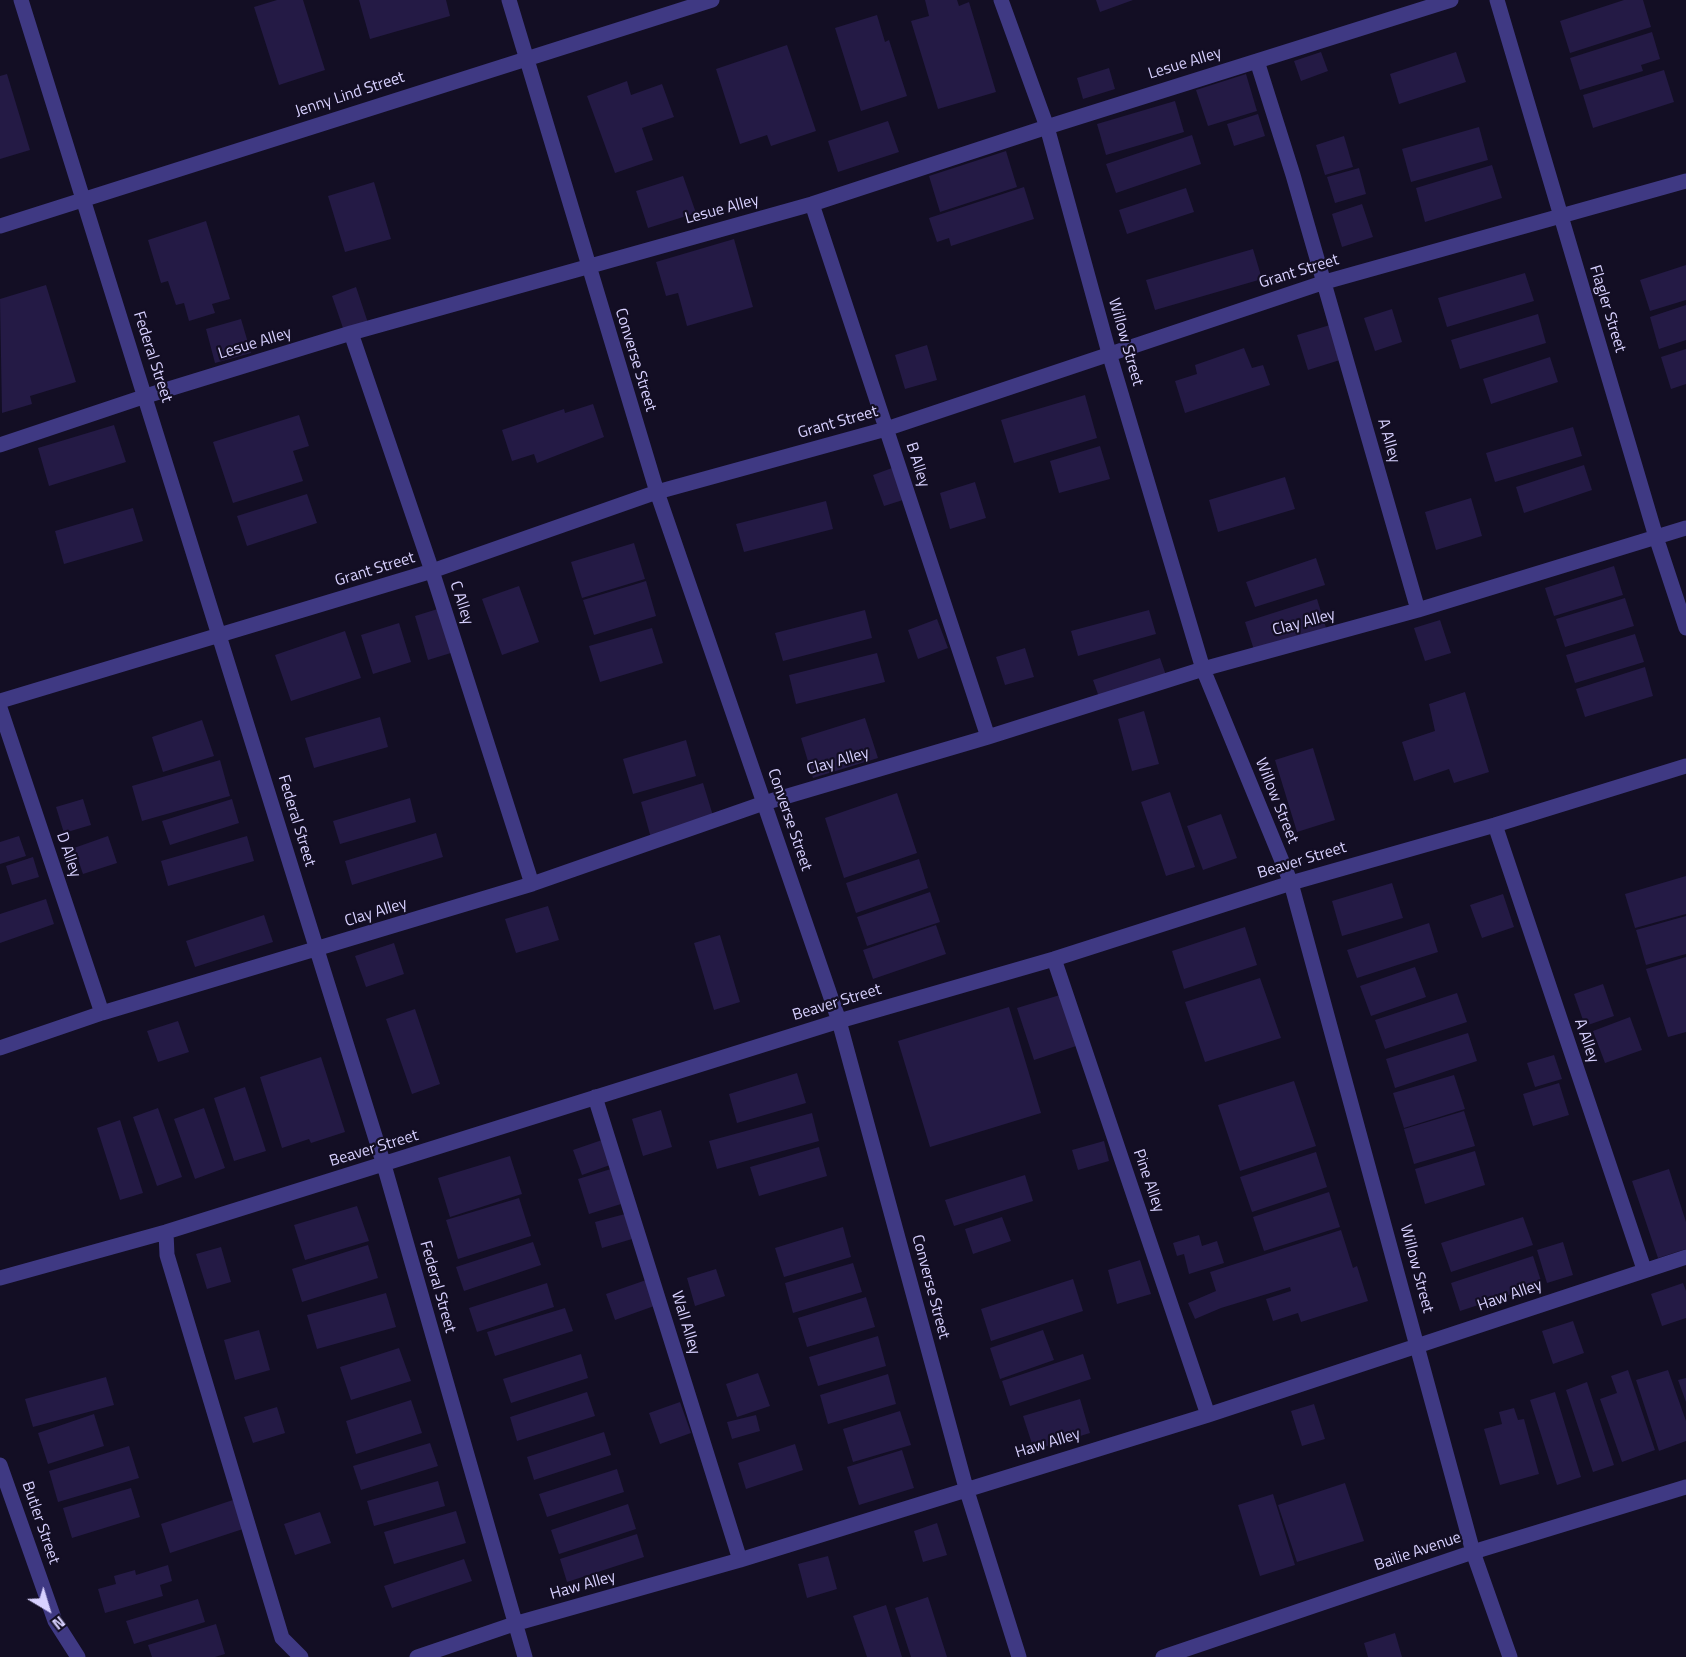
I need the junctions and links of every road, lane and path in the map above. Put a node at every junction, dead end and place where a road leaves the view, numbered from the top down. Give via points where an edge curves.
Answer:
1 (21, 0) edge
2 (509, 0) edge
3 (712, 0) edge
4 (1001, 0) edge
5 (1451, 0) edge
6 (1497, 0) edge
7 (528, 57) junction
8 (1257, 61) junction
9 (1047, 127) junction
10 (1686, 181) edge
11 (81, 200) junction
12 (812, 204) junction
13 (1560, 216) junction
14 (0, 226) edge
15 (587, 266) junction
16 (1324, 282) junction
17 (351, 333) junction
18 (1108, 353) junction
19 (146, 396) junction
20 (886, 429) junction
21 (0, 446) edge
22 (657, 492) junction
23 (1686, 528) edge
24 (1656, 537) junction
25 (432, 571) junction
26 (1418, 610) junction
27 (1686, 628) edge
28 (220, 635) junction
29 (1203, 669) junction
30 (0, 701) edge
31 (0, 708) edge
32 (988, 737) junction
33 (1686, 766) edge
34 (764, 802) junction
35 (1495, 825) junction
36 (1291, 883) junction
37 (532, 884) junction
38 (317, 950) junction
39 (1054, 959) junction
40 (102, 1013) junction
41 (838, 1021) junction
42 (0, 1048) edge
43 (594, 1097) junction
44 (384, 1165) junction
45 (166, 1232) junction
46 (1686, 1257) edge
47 (1644, 1269) junction
48 (0, 1278) edge
49 (1419, 1346) junction
50 (1208, 1415) junction
51 (0, 1464) edge
52 (1686, 1487) edge
53 (966, 1488) junction
54 (1473, 1552) junction
55 (740, 1560) junction
56 (514, 1624) junction
57 (78, 1657) edge
58 (301, 1657) edge
59 (417, 1657) edge
60 (525, 1657) edge
61 (1020, 1657) edge
62 (1163, 1657) edge
63 (1510, 1657) edge

1 - 11 street, Federal Street
2 - 7 street, Converse Street
3 - 7 street, Jenny Lind Street
4 - 9 street, Willow Street
5 - 8 street, Lesue Alley
6 - 13 street, Flagler Street
7 - 11 street, Jenny Lind Street
7 - 15 street, Converse Street
8 - 9 street, Lesue Alley
8 - 16 street, A Alley
9 - 12 street, Lesue Alley
9 - 18 street, Willow Street
10 - 13 street, Grant Street
11 - 14 street, Jenny Lind Street
11 - 19 street, Federal Street
12 - 15 street, Lesue Alley
12 - 20 street, B Alley
13 - 16 street, Grant Street
13 - 24 street, Flagler Street
15 - 17 street, Lesue Alley
15 - 22 street, Converse Street
16 - 18 street, Grant Street
16 - 26 street, A Alley
17 - 19 street, Lesue Alley
17 - 25 street, C Alley
18 - 20 street, Grant Street
18 - 29 street, Willow Street
19 - 21 street, Lesue Alley
19 - 28 street, Federal Street
20 - 22 street, Grant Street
20 - 32 street, B Alley
22 - 25 street, Grant Street
22 - 34 street, Converse Street
23 - 24 street, Clay Alley
24 - 26 street, Clay Alley
24 - 27 street, Flagler Street
25 - 28 street, Grant Street
25 - 37 street, C Alley
26 - 29 street, Clay Alley
28 - 30 street, Grant Street
28 - 38 street, Federal Street
29 - 32 street, Clay Alley
29 - 36 street, Willow Street
31 - 40 street, D Alley
32 - 34 street, Clay Alley
33 - 35 street, Beaver Street
34 - 37 street, Clay Alley
34 - 41 street, Converse Street
35 - 36 street, Beaver Street
35 - 47 street, A Alley
36 - 39 street, Beaver Street
36 - 49 street, Willow Street
37 - 38 street, Clay Alley
38 - 40 street, Clay Alley
38 - 44 street, Federal Street
39 - 41 street, Beaver Street
39 - 50 street, Pine Alley
40 - 42 street, Clay Alley
41 - 43 street, Beaver Street
41 - 53 street, Converse Street
43 - 44 street, Beaver Street
43 - 55 street, Wall Alley
44 - 45 street, Beaver Street
44 - 56 street, Federal Street
45 - 48 street, Beaver Street
45 - 58 street via 166,1255 282,1638
46 - 47 street, Haw Alley
47 - 49 street, Haw Alley
49 - 50 street, Haw Alley
49 - 54 street, Willow Street
50 - 53 street, Haw Alley
51 - 57 street, Butler Street via 55,1621
52 - 54 street, Bailie Avenue
53 - 55 street, Haw Alley
53 - 61 street, Converse Street
54 - 62 street, Bailie Avenue
54 - 63 street, Willow Street
55 - 56 street, Haw Alley
56 - 59 street, Haw Alley
56 - 60 street, Federal Street

